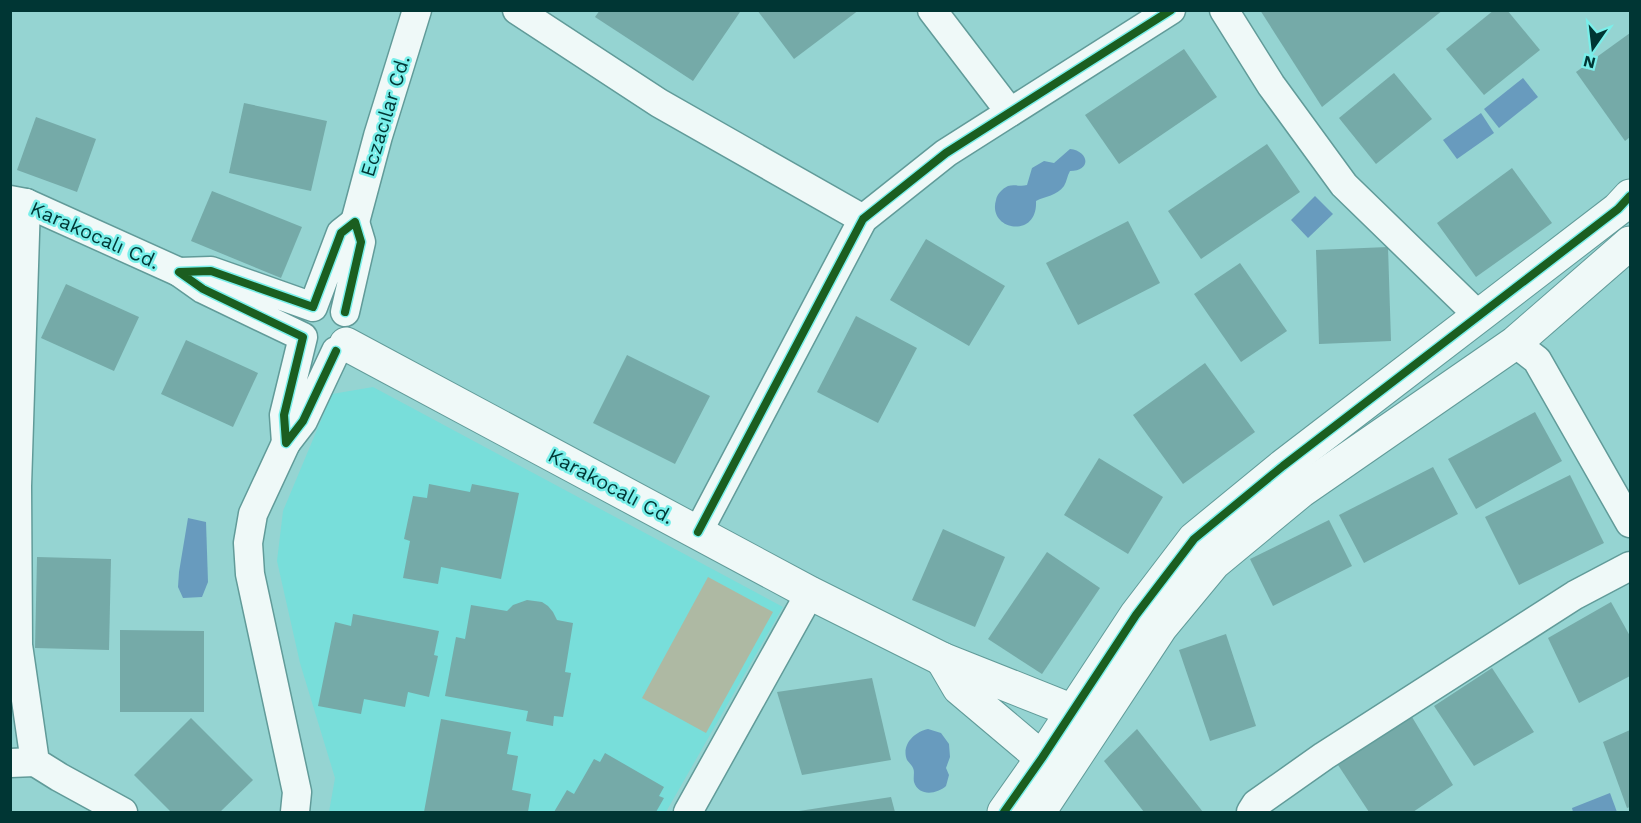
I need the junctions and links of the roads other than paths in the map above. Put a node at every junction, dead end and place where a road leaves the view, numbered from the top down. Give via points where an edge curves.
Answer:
1 (417, 10) edge
2 (518, 10) edge
3 (932, 10) edge
4 (1171, 10) edge
5 (1224, 10) edge
6 (1010, 112) junction
7 (1630, 196) edge
8 (18, 202) edge
9 (863, 219) junction
10 (355, 222) junction
11 (1630, 243) edge
12 (179, 272) junction
13 (313, 307) junction
14 (345, 312) junction
15 (1479, 316) junction
16 (303, 337) junction
17 (1515, 343) junction
18 (341, 347) junction
19 (286, 443) junction
20 (14, 486) edge
21 (1630, 523) edge
22 (698, 532) junction
23 (1630, 566) edge
24 (810, 592) junction
25 (942, 659) junction
26 (1081, 724) junction
27 (1042, 758) junction
28 (23, 762) edge
29 (1050, 804) edge
30 (123, 813) edge
31 (295, 813) edge
32 (688, 813) edge
33 (1004, 813) edge
34 (1251, 813) edge

1 - 10 street, Eczacılar Cd.
2 - 9 street via 660,103
3 - 6 street
4 - 6 street
5 - 15 street via 1271,85 1344,185
6 - 9 street via 946,153
7 - 15 street
8 - 12 street, Karakocalı Cd.
8 - 20 street
9 - 22 street
10 - 13 street via 341,233
10 - 14 street via 361,242
11 - 17 street
12 - 13 street via 211,271
12 - 16 street, Karakocalı Cd. via 203,289
13 - 14 street via 333,304
13 - 16 street via 302,320
14 - 18 street via 351,324 350,338
15 - 17 street
15 - 26 street via 1194,538 1136,615
16 - 18 street via 320,352
16 - 19 street via 284,415
17 - 21 street via 1537,360
17 - 26 street via 1301,491 1214,563
18 - 19 street via 303,421
18 - 22 street, Karakocalı Cd.
19 - 31 street via 253,514 248,543 250,574 297,792
20 - 28 street
22 - 24 street, Karakocalı Cd.
23 - 34 street via 1575,596 1324,756 1256,804
24 - 25 street, Karakocalı Cd.
24 - 32 street
25 - 26 street, Karakocalı Cd.
25 - 27 street via 959,688
26 - 27 street
26 - 29 street
27 - 29 street
27 - 33 street
28 - 30 street

